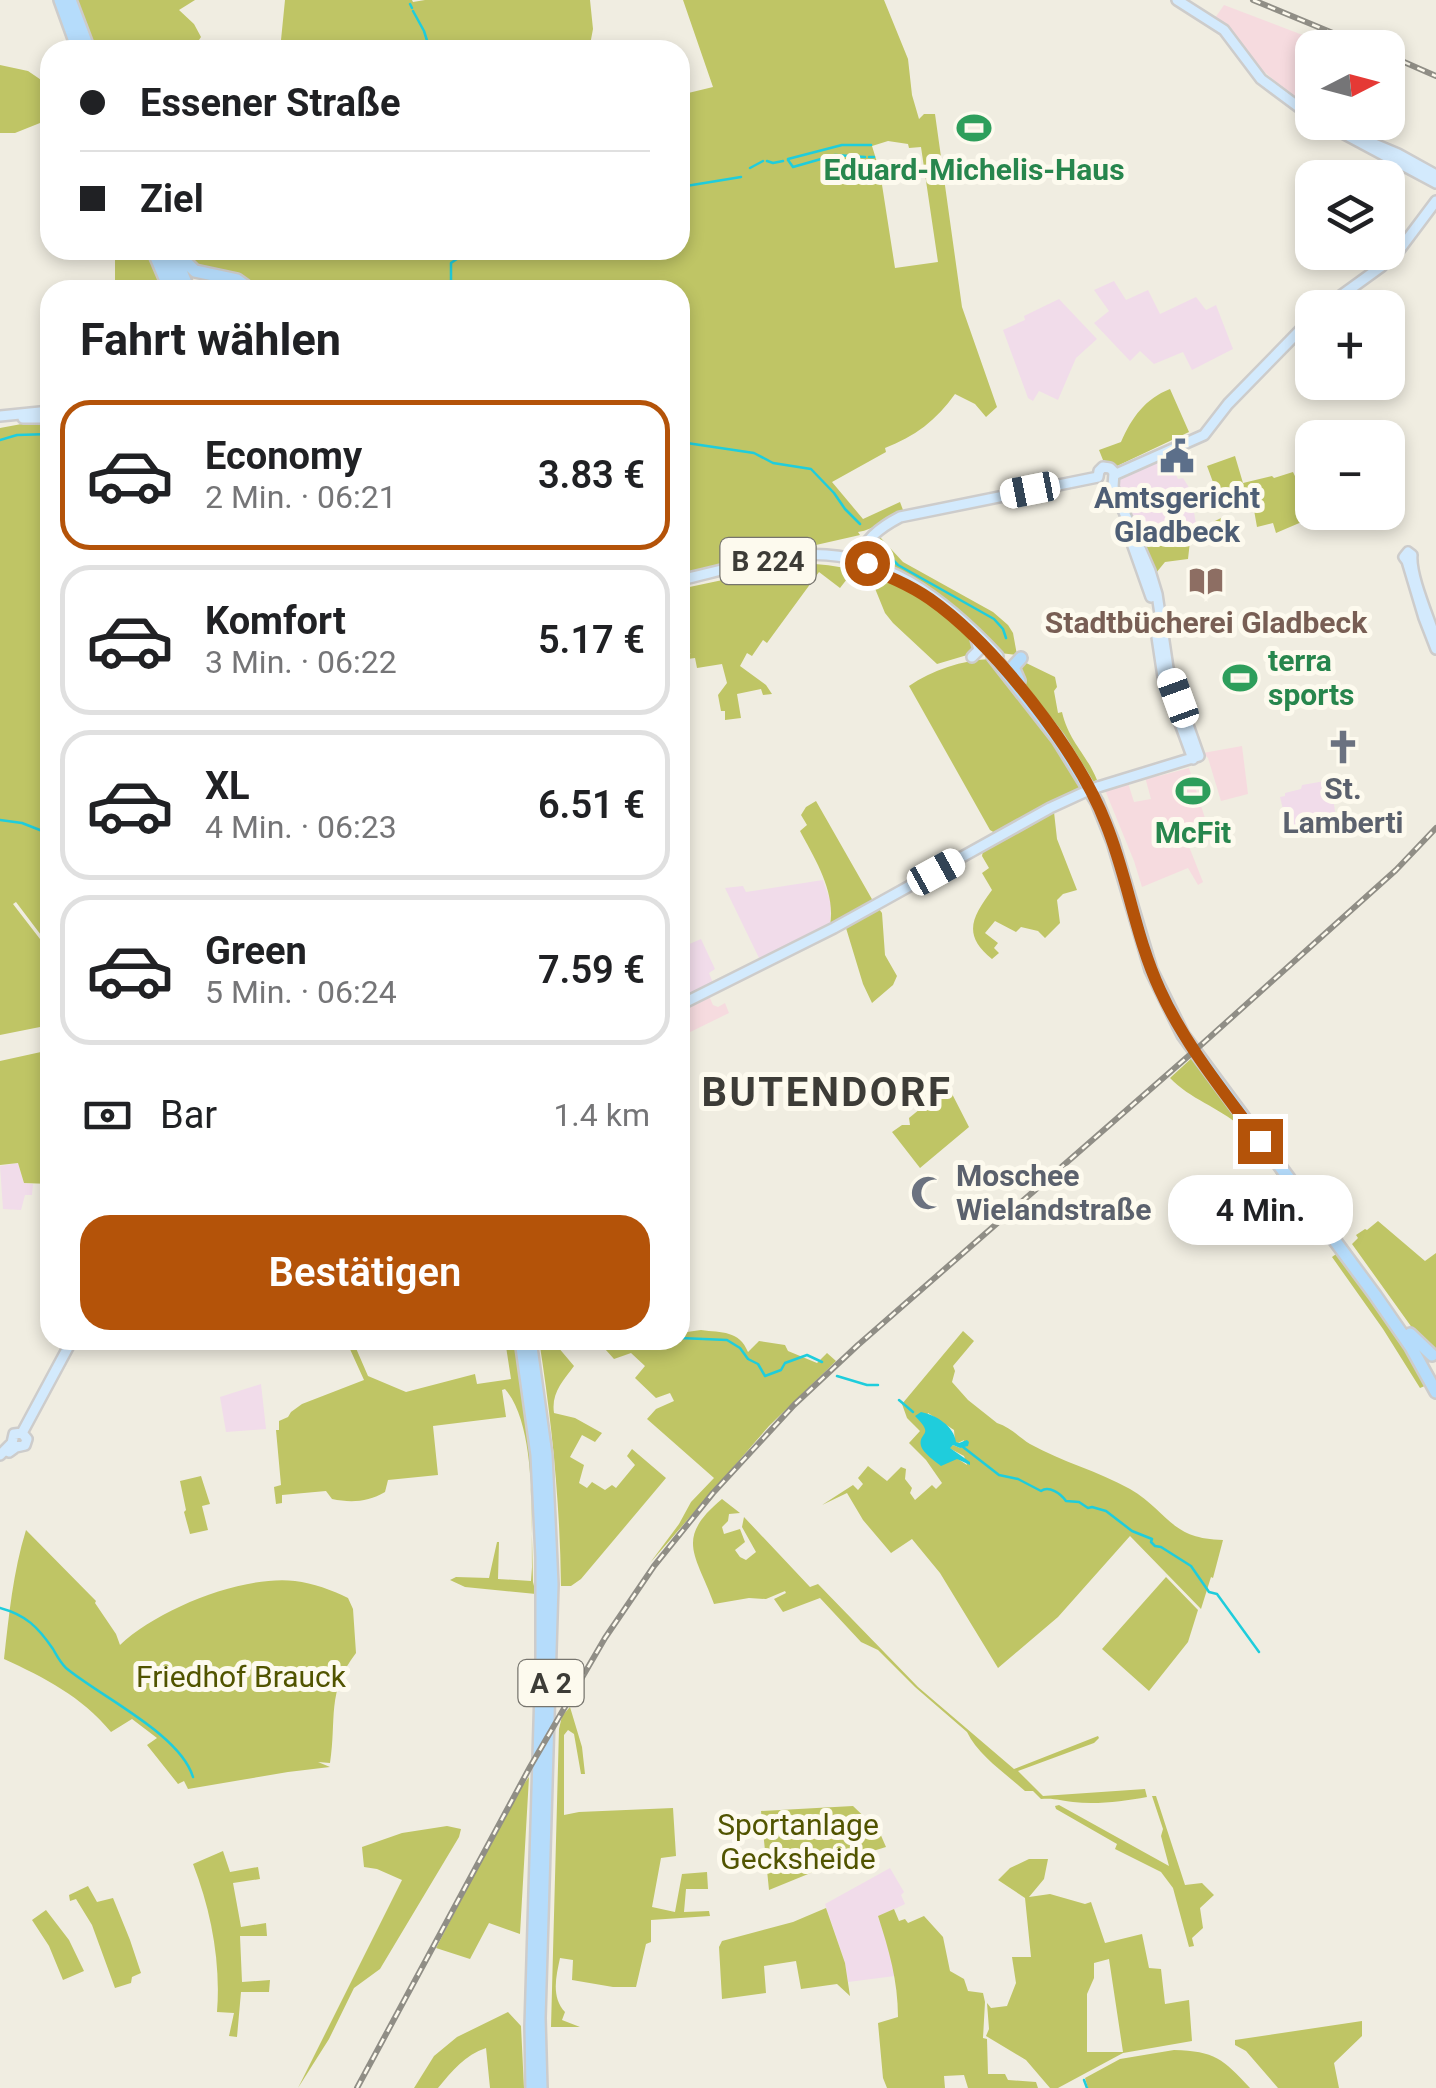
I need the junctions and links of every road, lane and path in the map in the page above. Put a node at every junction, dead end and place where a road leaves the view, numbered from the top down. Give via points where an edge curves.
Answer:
1 (60, 0) edge
2 (70, 0) edge
3 (1177, 0) edge
4 (74, 40) edge
5 (85, 40) edge
6 (1295, 105) edge
7 (1355, 140) edge
8 (1362, 140) edge
9 (1436, 175) edge
10 (1436, 183) edge
11 (1436, 192) edge
12 (1436, 202) edge
13 (184, 260) edge
14 (1372, 272) junction
15 (230, 278) junction
16 (225, 280) edge
17 (236, 280) edge
18 (1348, 290) edge
19 (1295, 336) edge
20 (40, 416) edge
21 (0, 418) edge
22 (1108, 477) junction
23 (865, 544) junction
24 (856, 562) junction
25 (875, 566) junction
26 (690, 580) edge
27 (974, 636) junction
28 (1436, 640) edge
29 (1436, 649) edge
30 (996, 656) junction
31 (972, 658) dead end
32 (1020, 658) dead end
33 (1020, 681) junction
34 (690, 1000) edge
35 (1378, 1293) junction
36 (1410, 1334) junction
37 (67, 1350) edge
38 (522, 1350) edge
39 (531, 1350) edge
40 (1432, 1355) dead end
41 (1436, 1378) edge
42 (1436, 1392) edge
43 (0, 1457) edge
44 (532, 2088) edge
45 (541, 2088) edge

1 - 4 highway
2 - 5 highway
3 - 6 main road via 1224,30 1252,69
7 - 10 main road
8 - 9 main road
11 - 14 main road
12 - 14 main road via 1400,249
13 - 15 highway via 194,270
14 - 18 main road
15 - 16 highway
15 - 17 highway
19 - 22 main road via 1204,435
20 - 21 main road
22 - 23 main road via 910,513
22 - 34 main road, bridge via 1148,587 1159,661 1196,758 1054,806
23 - 24 main road
23 - 25 main road
24 - 25 main road, B 224
24 - 26 main road, B 224 via 800,555
24 - 27 main road, B 224 via 927,597
25 - 30 main road, B 224 via 956,613
27 - 30 main road, B 224
27 - 31 main road via 979,650
28 - 29 main road via 1409,560
30 - 33 highway, B 224
30 - 35 highway, B 224 via 1097,802 1151,970 1184,1035
32 - 33 highway via 1014,667
33 - 35 highway, B 224 via 1104,807 1149,952 1187,1033
35 - 36 highway
35 - 42 highway
36 - 40 highway
36 - 41 highway
37 - 43 main road via 22,1433
38 - 44 highway, A 2 via 542,1557
39 - 45 highway, A 2 via 546,1455 552,1584

